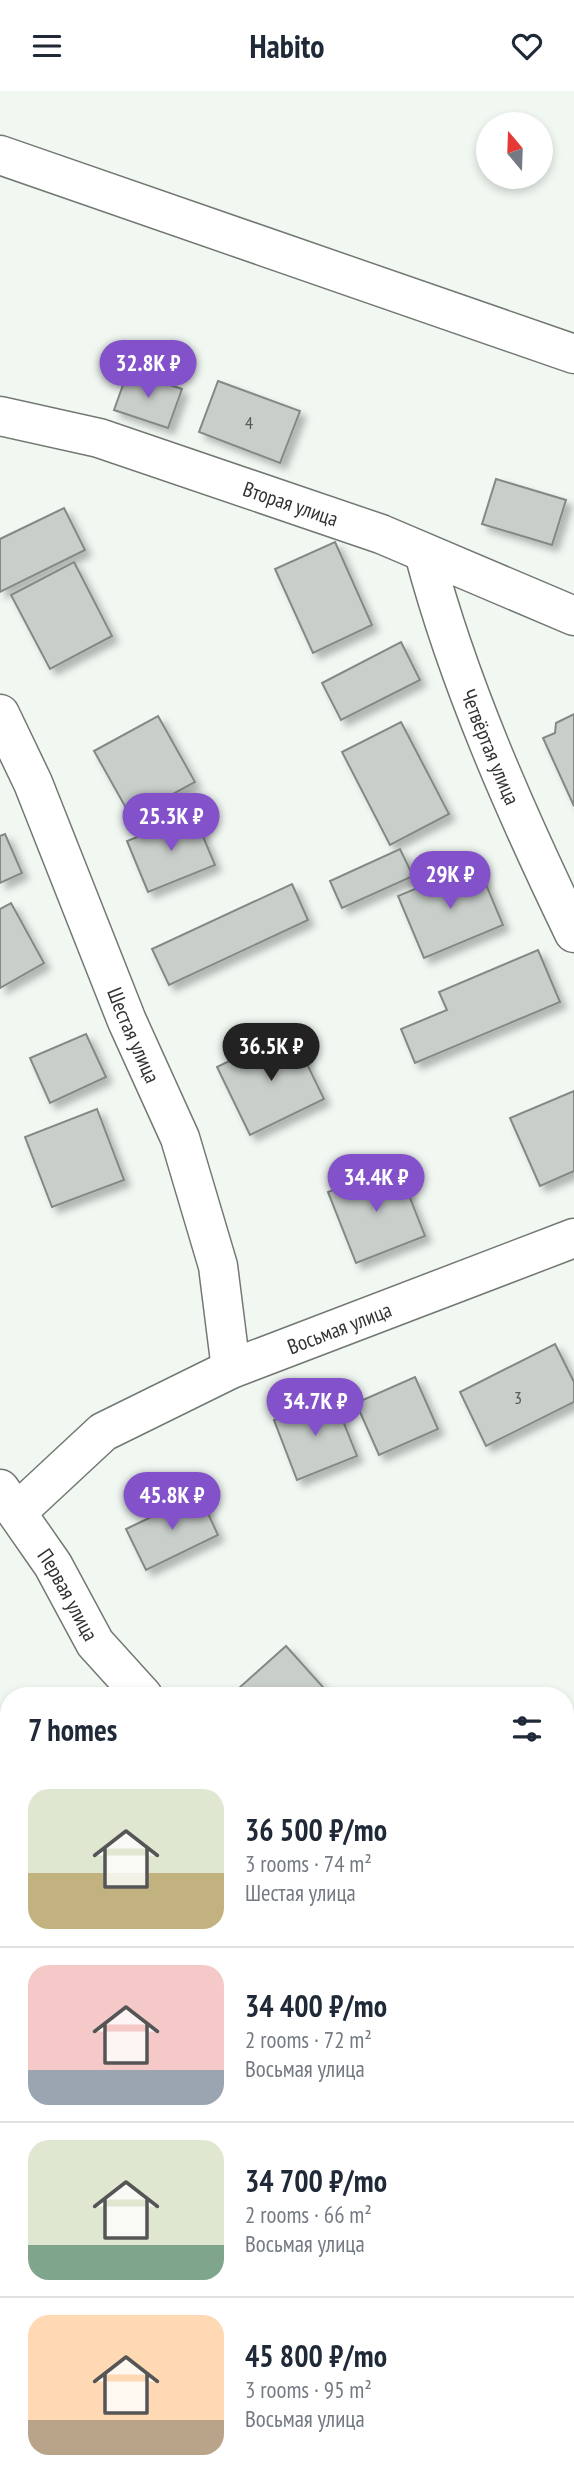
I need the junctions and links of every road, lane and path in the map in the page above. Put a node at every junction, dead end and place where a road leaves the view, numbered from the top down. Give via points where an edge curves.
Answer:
1 (0, 155) edge
2 (574, 354) edge
3 (0, 415) edge
4 (424, 553) junction
5 (574, 616) edge
6 (0, 714) edge
7 (574, 933) edge
8 (574, 1238) edge
9 (232, 1369) junction
10 (9, 1501) edge
11 (135, 1687) edge

1 - 2 street
3 - 4 street, Вторая улица via 99,438 381,534
4 - 5 street, Вторая улица
4 - 7 street, Четвёртая улица via 481,720 538,860
6 - 9 street, Шестая улица via 180,1138 218,1266
8 - 9 street, Восьмая улица
9 - 10 street, Восьмая улица via 103,1432
10 - 11 street, Первая улица via 53,1565 95,1643

